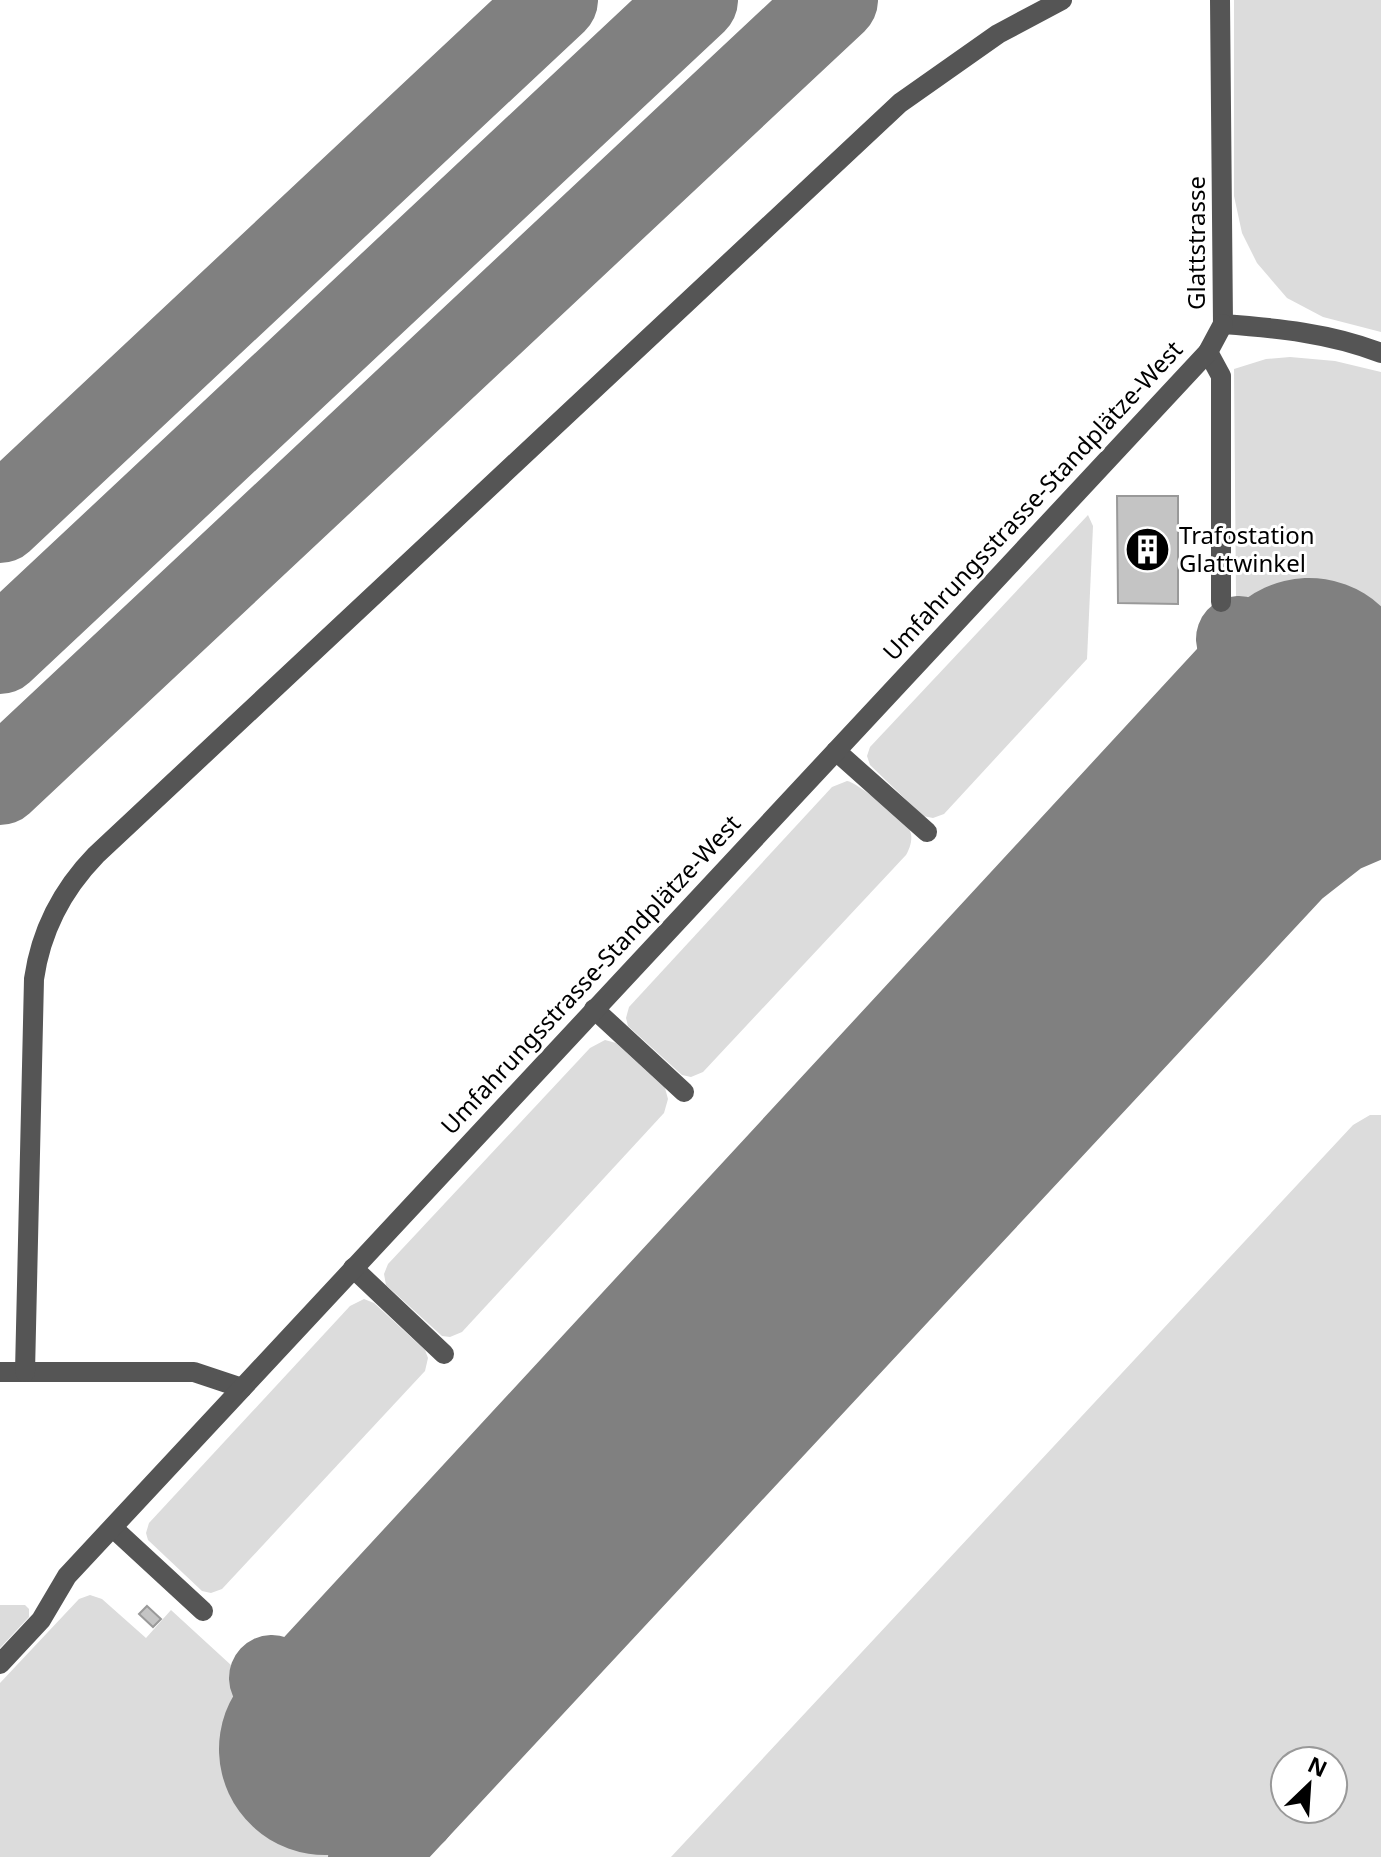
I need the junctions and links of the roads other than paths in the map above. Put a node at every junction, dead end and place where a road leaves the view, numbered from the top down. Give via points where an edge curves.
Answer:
1 (1062, 0) edge
2 (1220, 0) edge
3 (1223, 324) junction
4 (1208, 352) junction
5 (1381, 353) edge
6 (1221, 602) dead end
7 (836, 751) junction
8 (927, 832) dead end
9 (594, 1009) junction
10 (684, 1092) dead end
11 (353, 1268) junction
12 (444, 1354) dead end
13 (0, 1372) edge
14 (25, 1372) junction
15 (242, 1388) junction
16 (113, 1528) junction
17 (203, 1611) dead end
18 (0, 1664) edge

1 - 14 lane via 998,34 900,103 77,876 48,924 34,979
2 - 3 lane, Glattstrasse
3 - 4 lane, Umfahrungsstrasse-Standplätze-West
3 - 5 lane, Glattstrasse via 1308,333
4 - 6 lane via 1221,376
4 - 7 lane, Umfahrungsstrasse-Standplätze-West
7 - 8 lane
7 - 9 lane, Umfahrungsstrasse-Standplätze-West
9 - 10 lane
9 - 11 lane, Umfahrungsstrasse-Standplätze-West
11 - 12 lane
11 - 15 lane, Umfahrungsstrasse-Standplätze-West
13 - 14 lane
14 - 15 lane via 194,1372
15 - 16 lane, Umfahrungsstrasse-Standplätze-West
16 - 17 lane
16 - 18 lane, Umfahrungsstrasse-Standplätze-West via 67,1576 41,1620

